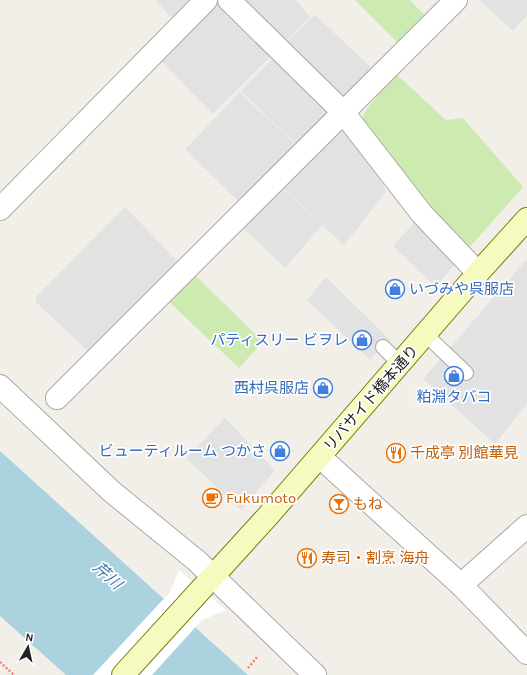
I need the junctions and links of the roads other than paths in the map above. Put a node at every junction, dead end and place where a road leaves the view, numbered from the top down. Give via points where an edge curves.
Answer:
1 (206, 0) edge
2 (230, 0) edge
3 (456, 0) edge
4 (349, 103) junction
5 (0, 209) edge
6 (527, 218) edge
7 (478, 273) junction
8 (425, 334) junction
9 (383, 347) dead end
10 (400, 364) junction
11 (466, 373) dead end
12 (0, 386) edge
13 (57, 398) dead end
14 (320, 457) junction
15 (527, 526) edge
16 (214, 576) junction
17 (461, 586) junction
18 (527, 653) edge
19 (123, 675) edge
20 (315, 675) edge

1 - 5 street
2 - 4 street via 268,42
3 - 4 street
4 - 7 street via 367,151
4 - 13 street
6 - 7 main road, リバサイド橋本通り
7 - 8 main road, リバサイド橋本通り
8 - 10 main road, リバサイド橋本通り
8 - 11 lane
9 - 10 lane
10 - 14 main road, リバサイド橋本通り
12 - 16 street via 111,490
14 - 16 main road, リバサイド橋本通り
14 - 17 street
15 - 17 street
16 - 19 main road, リバサイド橋本通り
16 - 20 street
17 - 18 street

